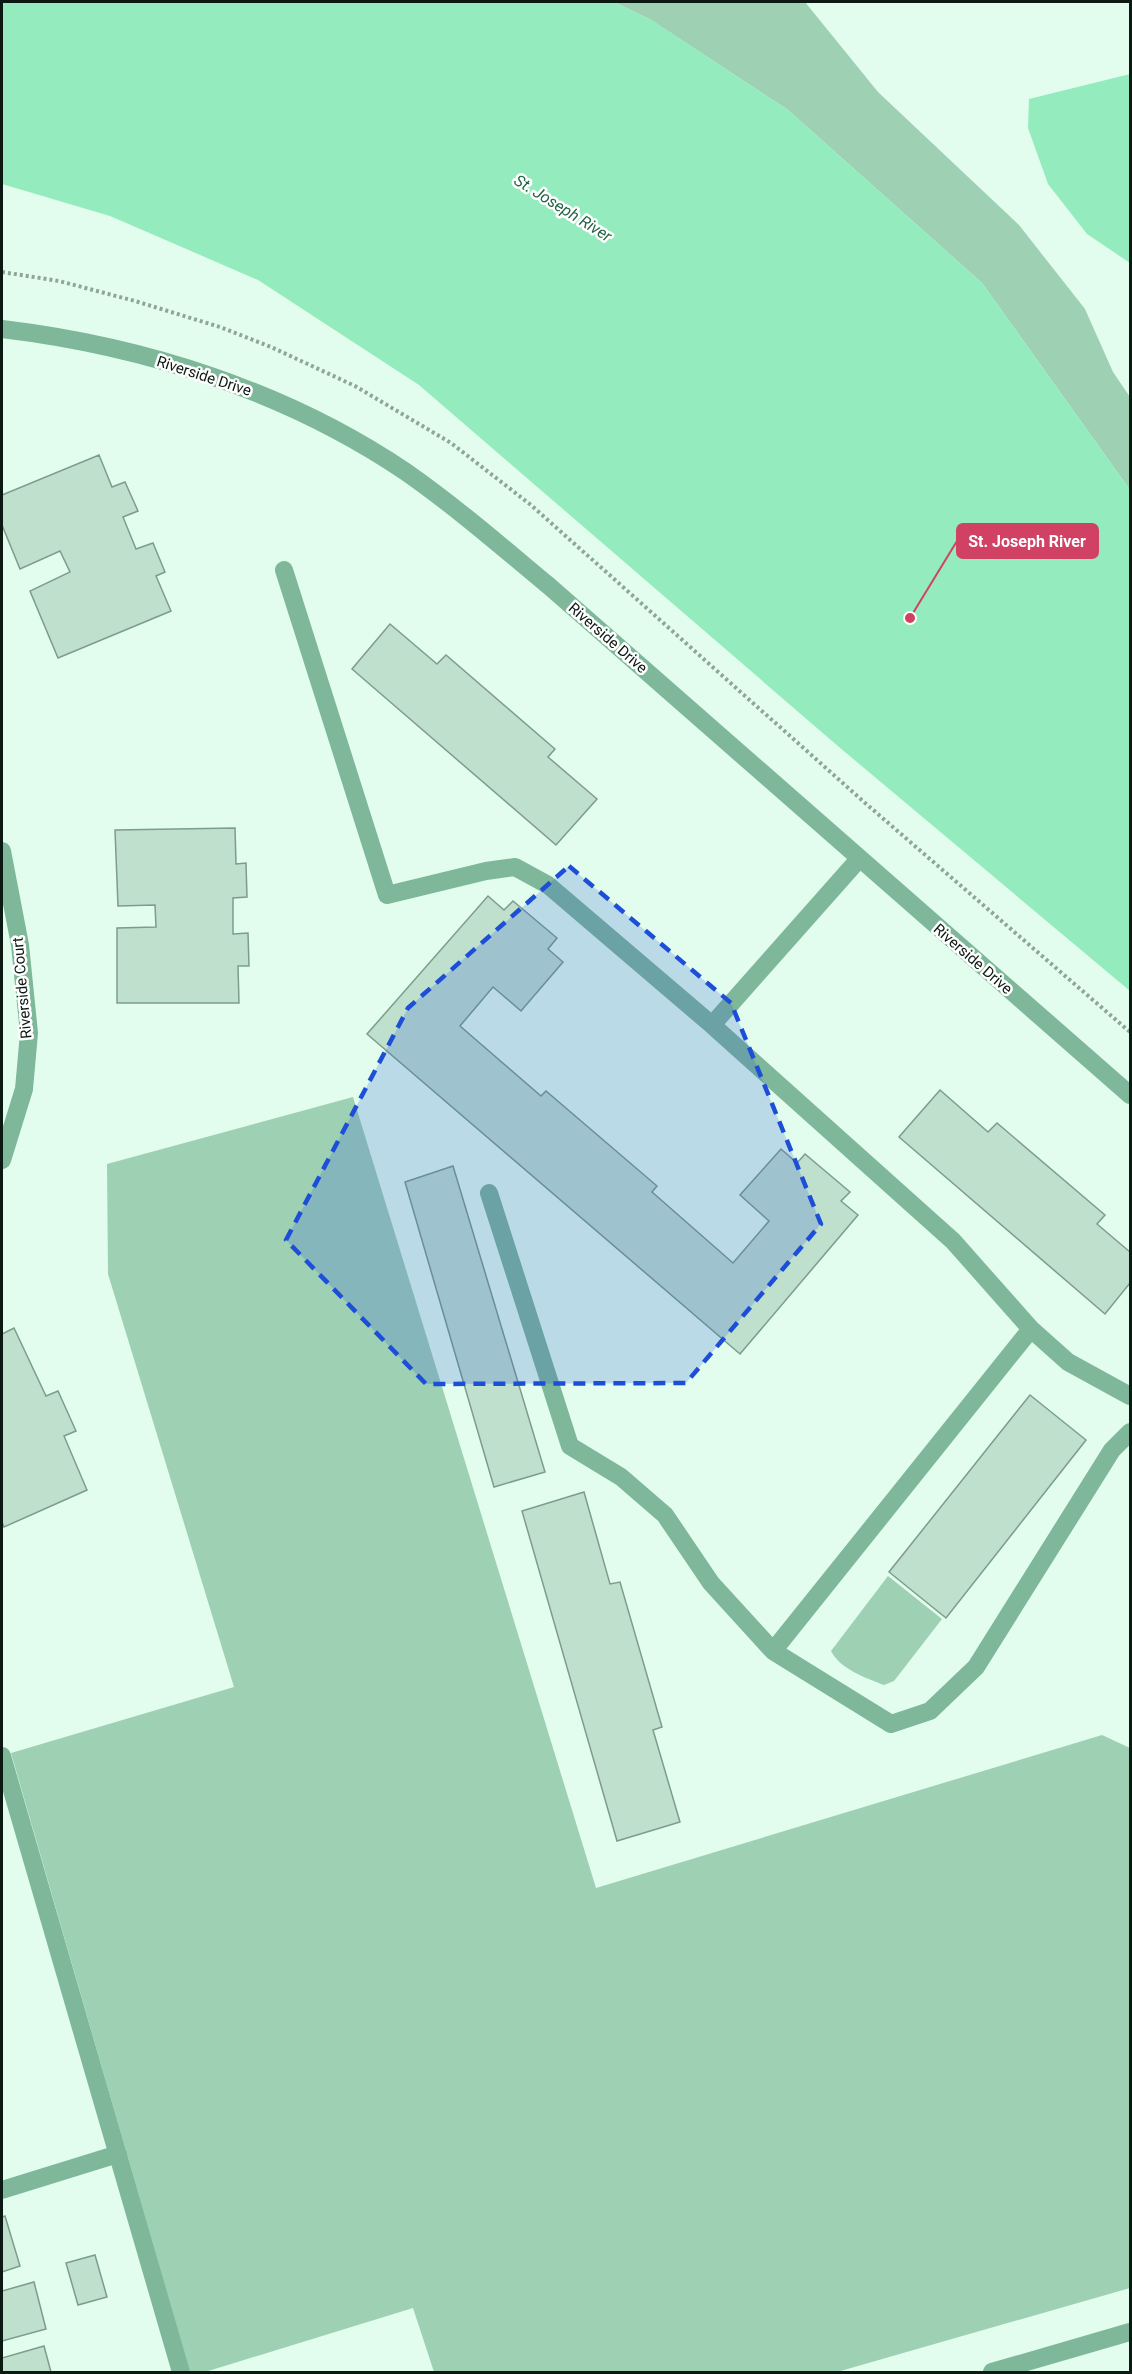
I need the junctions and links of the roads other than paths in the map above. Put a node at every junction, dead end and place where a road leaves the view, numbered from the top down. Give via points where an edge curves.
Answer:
1 (2, 329) edge
2 (284, 570) dead end
3 (2, 851) edge
4 (859, 859) junction
5 (712, 1025) junction
6 (1131, 1095) edge
7 (2, 1160) edge
8 (489, 1192) dead end
9 (1031, 1329) junction
10 (1131, 1396) edge
11 (1131, 1432) edge
12 (773, 1651) junction
13 (2, 1756) edge
14 (118, 2154) junction
15 (2, 2190) edge
16 (1131, 2332) edge
17 (1017, 2369) edge
18 (181, 2373) edge
19 (992, 2373) edge

1 - 4 street, Riverside Drive via 130,351 228,381 356,441 406,472 549,586
2 - 5 street via 387,895 515,867 548,885
3 - 7 street, Riverside Court via 20,945 29,1033 24,1089
4 - 5 street
4 - 6 street, Riverside Drive
5 - 9 street via 953,1241
8 - 12 street via 570,1446 621,1477 665,1515 711,1583
9 - 10 street via 1068,1362
9 - 12 street
11 - 12 street via 1112,1450 976,1667 930,1711 891,1724
13 - 14 street
14 - 15 street
14 - 18 street
16 - 17 street
17 - 19 street

